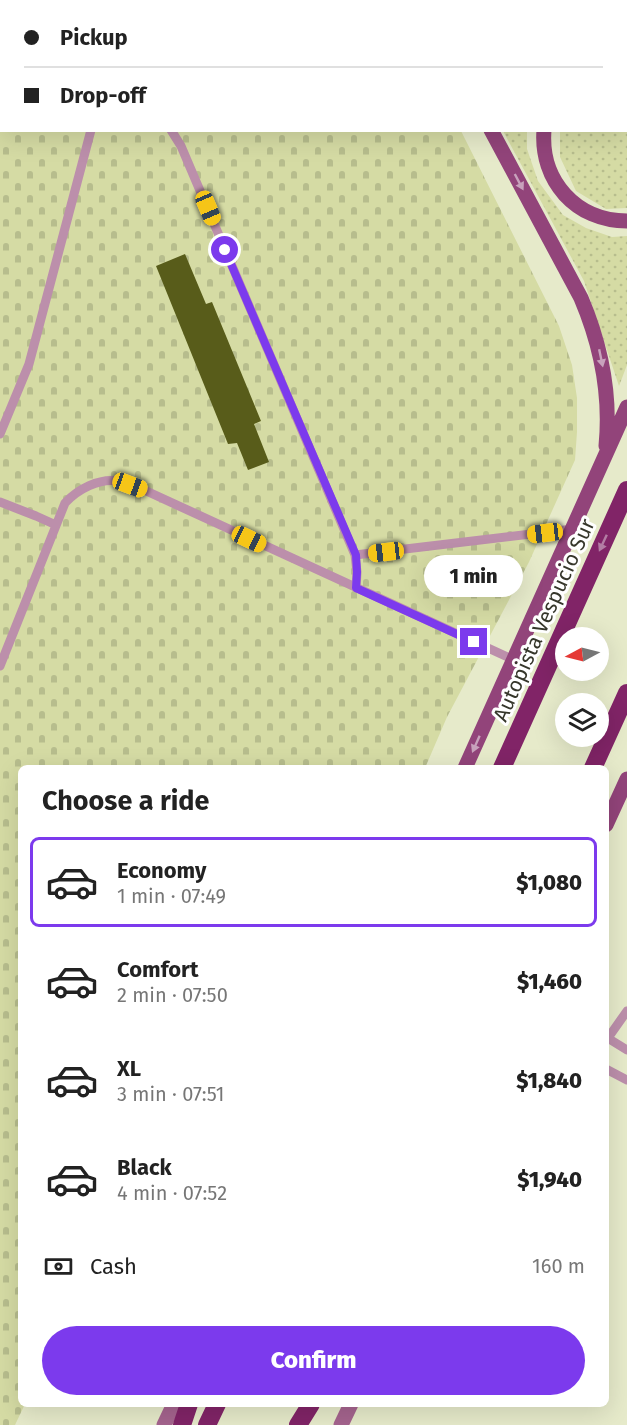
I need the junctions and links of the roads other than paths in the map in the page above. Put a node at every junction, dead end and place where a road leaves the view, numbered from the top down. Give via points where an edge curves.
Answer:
1 (90, 132) edge
2 (172, 132) edge
3 (492, 132) edge
4 (544, 132) edge
5 (627, 221) edge
6 (627, 407) edge
7 (0, 434) edge
8 (604, 461) junction
9 (627, 490) edge
10 (0, 502) edge
11 (56, 525) junction
12 (573, 529) junction
13 (356, 555) junction
14 (356, 588) junction
15 (514, 660) junction
16 (0, 666) edge
17 (627, 693) edge
18 (466, 765) edge
19 (503, 765) edge
20 (594, 765) edge
21 (627, 779) edge
22 (609, 818) edge
23 (627, 1011) edge
24 (609, 1035) edge
25 (609, 1039) edge
26 (627, 1050) edge
27 (609, 1071) edge
28 (627, 1080) edge
29 (173, 1407) edge
30 (188, 1407) edge
31 (216, 1407) edge
32 (307, 1407) edge
33 (350, 1407) edge
34 (164, 1425) edge
35 (182, 1425) edge
36 (207, 1425) edge
37 (298, 1425) edge
38 (341, 1425) edge

1 - 7 lane via 29,364
2 - 13 lane
3 -> 8 main road via 591,321 606,392
4 - 5 main road via 547,164 561,192 585,211
6 - 8 main road
8 - 12 main road
9 -> 19 highway, Autopista Vespucio Sur
10 - 11 lane
11 - 14 lane via 65,503 79,491 98,482 118,481
11 - 16 lane
12 - 13 lane
12 - 15 main road
13 - 14 lane
14 - 15 lane
15 -> 18 main road
17 - 20 highway
21 - 22 main road
23 - 24 lane
25 - 26 lane
27 - 28 lane
29 - 34 main road
30 - 35 highway
31 - 36 highway
32 - 37 highway
33 - 38 main road

